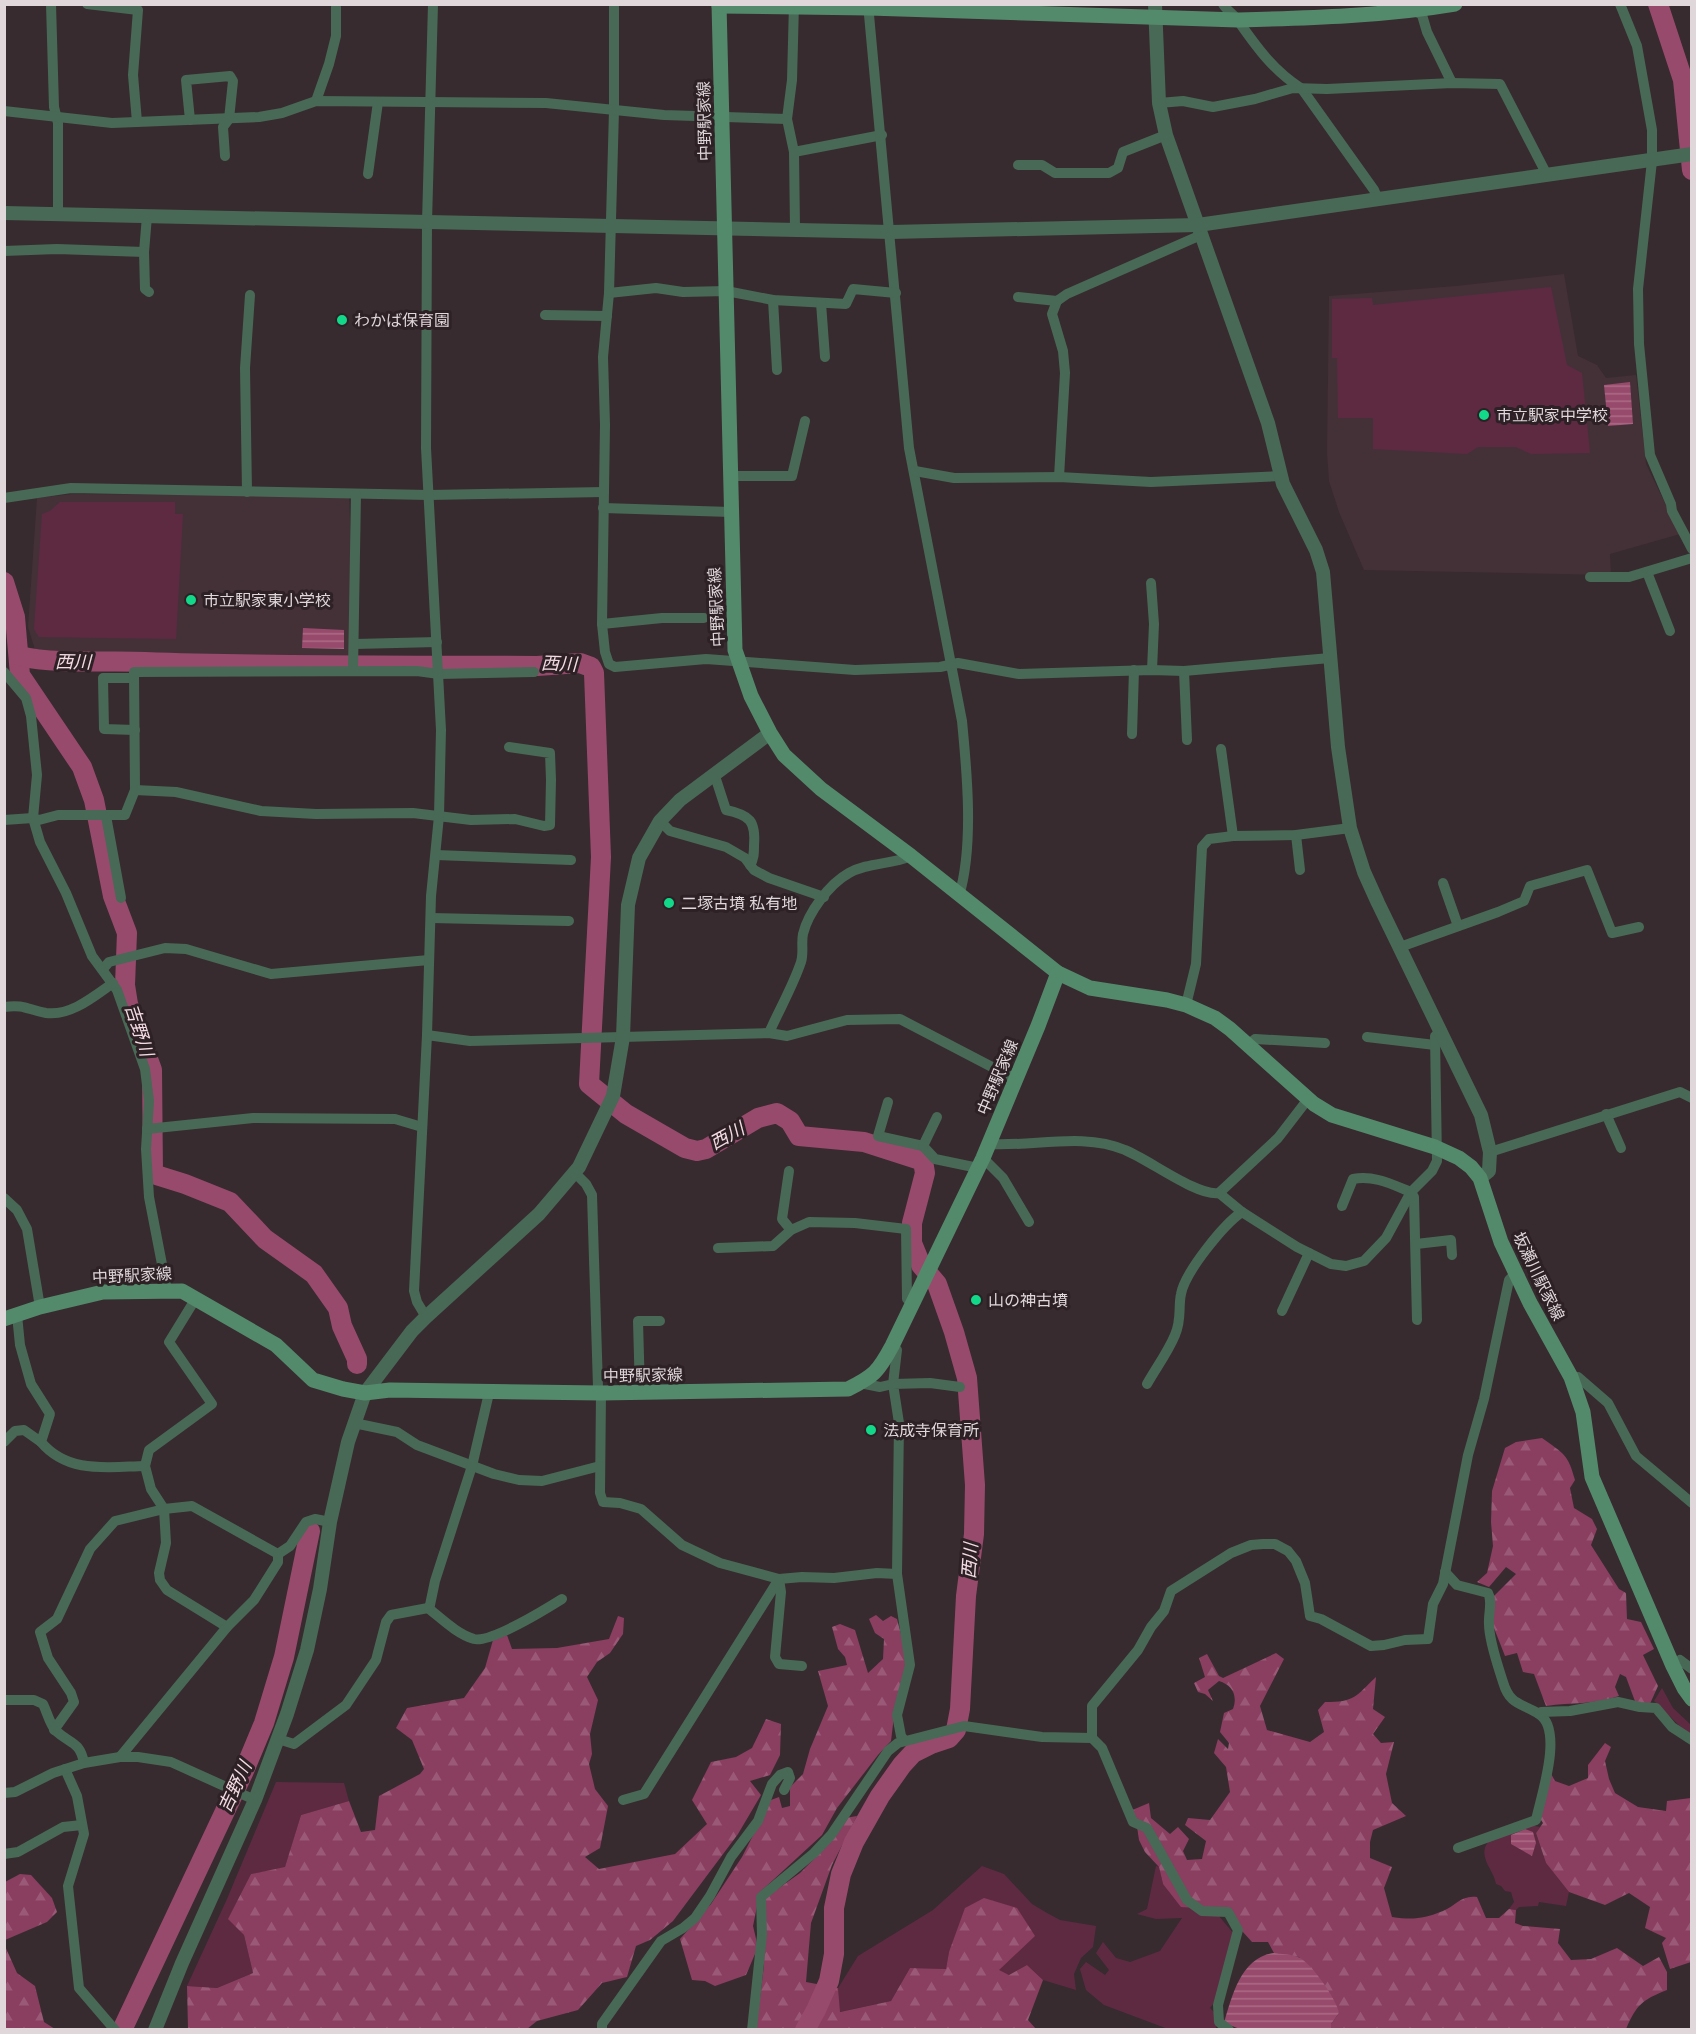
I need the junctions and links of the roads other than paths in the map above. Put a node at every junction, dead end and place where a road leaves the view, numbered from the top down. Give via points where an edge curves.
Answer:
1 (51, 4) edge
2 (87, 4) edge
3 (433, 4) edge
4 (614, 4) edge
5 (1223, 4) edge
6 (1455, 4) edge
7 (1620, 4) edge
8 (719, 5) edge
9 (794, 6) edge
10 (868, 6) edge
11 (336, 7) dead end
12 (1410, 7) edge
13 (1156, 11) edge
14 (1238, 20) junction
15 (1452, 83) junction
16 (1302, 88) junction
17 (316, 101) junction
18 (378, 102) junction
19 (432, 102) junction
20 (1159, 103) junction
21 (614, 110) junction
22 (4, 111) edge
23 (722, 117) junction
24 (57, 118) junction
25 (229, 118) junction
26 (787, 119) junction
27 (190, 120) junction
28 (137, 122) junction
29 (882, 135) junction
30 (1166, 135) junction
31 (794, 152) junction
32 (1692, 154) edge
33 (225, 156) dead end
34 (1652, 161) junction
35 (1018, 165) dead end
36 (368, 174) dead end
37 (1547, 175) junction
38 (1378, 199) junction
39 (4, 213) edge
40 (58, 214) junction
41 (147, 216) junction
42 (427, 222) junction
43 (611, 226) junction
44 (724, 227) junction
45 (795, 229) junction
46 (1200, 230) junction
47 (891, 232) junction
48 (4, 251) edge
49 (144, 252) junction
50 (726, 291) junction
51 (149, 292) dead end
52 (609, 293) junction
53 (896, 293) junction
54 (250, 295) dead end
55 (1018, 297) dead end
56 (773, 300) junction
57 (1057, 301) junction
58 (821, 303) junction
59 (545, 315) dead end
60 (607, 316) junction
61 (825, 357) dead end
62 (777, 370) dead end
63 (805, 421) dead end
64 (915, 471) junction
65 (730, 476) junction
66 (1281, 476) junction
67 (1059, 477) junction
68 (247, 492) junction
69 (604, 492) junction
70 (356, 494) junction
71 (429, 495) junction
72 (4, 498) edge
73 (603, 508) junction
74 (731, 512) junction
75 (1692, 549) edge
76 (1692, 558) edge
77 (1647, 572) junction
78 (1590, 577) dead end
79 (1151, 583) dead end
80 (704, 618) dead end
81 (602, 624) junction
82 (1670, 631) dead end
83 (437, 642) junction
84 (354, 649) junction
85 (1330, 658) junction
86 (739, 663) junction
87 (952, 665) junction
88 (1134, 670) junction
89 (1152, 670) junction
90 (353, 671) junction
91 (1184, 671) junction
92 (4, 672) edge
93 (534, 672) dead end
94 (439, 674) junction
95 (134, 678) junction
96 (135, 730) junction
97 (770, 733) junction
98 (1132, 734) dead end
99 (1187, 740) dead end
100 (509, 747) dead end
101 (1221, 749) dead end
102 (714, 773) junction
103 (135, 790) junction
104 (106, 816) junction
105 (439, 816) junction
106 (33, 818) junction
107 (4, 820) edge
108 (660, 821) junction
109 (1350, 828) junction
110 (1296, 835) junction
111 (1233, 836) junction
112 (435, 855) junction
113 (911, 856) junction
114 (571, 860) dead end
115 (750, 865) junction
116 (1300, 870) dead end
117 (1443, 883) dead end
118 (959, 896) junction
119 (824, 897) junction
120 (121, 898) dead end
121 (431, 918) junction
122 (569, 921) dead end
123 (1458, 926) junction
124 (1639, 927) dead end
125 (1400, 947) junction
126 (429, 960) junction
127 (103, 969) junction
128 (1058, 973) junction
129 (113, 983) junction
130 (1186, 1005) junction
131 (4, 1007) edge
132 (1442, 1031) junction
133 (769, 1033) junction
134 (427, 1035) junction
135 (623, 1036) junction
136 (1367, 1037) dead end
137 (1325, 1043) dead end
138 (1248, 1045) junction
139 (1435, 1045) junction
140 (1015, 1079) junction
141 (1692, 1098) edge
142 (1308, 1099) junction
143 (888, 1102) dead end
144 (1606, 1114) junction
145 (937, 1117) dead end
146 (422, 1127) junction
147 (151, 1129) junction
148 (923, 1146) junction
149 (1435, 1147) junction
150 (1621, 1148) dead end
151 (1490, 1152) junction
152 (983, 1157) junction
153 (789, 1171) dead end
154 (575, 1173) junction
155 (1480, 1178) junction
156 (1411, 1192) junction
157 (1220, 1193) junction
158 (4, 1198) edge
159 (1342, 1206) dead end
160 (1242, 1212) junction
161 (1029, 1222) dead end
162 (791, 1230) junction
163 (1416, 1245) junction
164 (718, 1248) dead end
165 (1309, 1253) junction
166 (1452, 1255) dead end
167 (1515, 1274) junction
168 (167, 1290) junction
169 (196, 1298) junction
170 (913, 1304) junction
171 (40, 1308) junction
172 (1282, 1311) dead end
173 (11, 1317) edge
174 (426, 1317) junction
175 (1417, 1320) dead end
176 (660, 1321) dead end
177 (892, 1346) junction
178 (1571, 1377) junction
179 (860, 1383) junction
180 (893, 1384) junction
181 (1147, 1384) dead end
182 (960, 1387) dead end
183 (365, 1393) junction
184 (489, 1393) junction
185 (601, 1393) junction
186 (640, 1393) junction
187 (354, 1423) junction
188 (4, 1442) edge
189 (41, 1442) junction
190 (145, 1466) junction
191 (472, 1466) junction
192 (600, 1466) junction
193 (1692, 1503) edge
194 (164, 1509) junction
195 (330, 1522) junction
196 (278, 1554) junction
197 (1445, 1572) junction
198 (897, 1574) junction
199 (779, 1579) junction
200 (562, 1599) dead end
201 (428, 1608) junction
202 (227, 1627) junction
203 (1686, 1665) edge
204 (802, 1666) dead end
205 (1692, 1698) edge
206 (4, 1700) edge
207 (1539, 1714) junction
208 (54, 1730) junction
209 (1092, 1738) junction
210 (278, 1739) junction
211 (904, 1740) junction
212 (1692, 1740) edge
213 (120, 1757) junction
214 (84, 1763) junction
215 (65, 1769) junction
216 (784, 1790) dead end
217 (4, 1793) edge
218 (255, 1800) junction
219 (623, 1800) dead end
220 (82, 1825) junction
221 (1458, 1848) dead end
222 (4, 1854) edge
223 (115, 2030) edge
224 (155, 2030) edge
225 (602, 2030) edge
226 (752, 2030) edge
227 (1229, 2030) edge

1 - 24 street
2 - 28 street via 138,10 133,75
3 - 19 street
4 - 21 street
5 - 14 street
6 - 12 main road
7 - 34 street via 1638,46 1652,130
8 - 9 main road
8 - 23 main road, 中野駅家線
9 - 10 main road
9 - 26 street
10 - 13 main road
10 - 29 street
11 - 17 street via 336,36
12 - 14 main road
12 - 15 street via 1422,15
13 - 14 main road
13 - 20 street
14 - 16 street via 1262,55
15 - 16 street
15 - 37 street via 1500,84
16 - 20 street via 1213,107 1183,101
16 - 38 street
17 - 18 street
17 - 25 street via 282,113
18 - 19 street
18 - 36 street
19 - 21 street via 546,103
19 - 42 street
20 - 30 street
21 - 23 street
21 - 43 street
22 - 24 street
23 - 26 street
23 - 44 main road, 中野駅家線
24 - 28 street
24 - 40 street
25 - 27 street
25 - 27 street via 233,81 230,76 186,80
25 - 33 street via 223,127
26 - 31 street
27 - 28 street
29 - 31 street
29 - 47 street
30 - 35 street via 1123,152 1118,168 1109,173 1055,173 1042,165
30 - 46 street
31 - 45 street
32 - 34 street
34 - 37 street
34 - 75 street via 1638,289 1650,455
37 - 38 street
38 - 46 street
39 - 40 street
40 - 41 street
41 - 42 street
41 - 49 street
42 - 43 street
42 - 71 street
43 - 44 street
43 - 52 street
44 - 45 street
44 - 50 main road, 中野駅家線
45 - 47 street
46 - 47 street
46 - 57 street
46 - 66 street via 1268,423
47 - 53 street
48 - 49 street
49 - 51 street
50 - 52 street via 656,288
50 - 56 street
50 - 65 main road, 中野駅家線
52 - 60 street
53 - 58 street via 853,289 846,304
53 - 64 street via 909,448
54 - 68 street via 245,368
55 - 57 street
56 - 58 street
56 - 62 street
57 - 67 street via 1053,314 1065,373
58 - 61 street
59 - 60 street
60 - 69 street via 603,357
63 - 65 street via 792,476
64 - 67 street via 954,478
64 - 87 street
65 - 74 main road, 中野駅家線
66 - 67 street via 1151,482
66 - 85 street via 1323,572
68 - 70 street
68 - 72 street via 71,488
69 - 71 street
69 - 73 street
70 - 71 street
70 - 84 street
71 - 83 street
73 - 74 street
73 - 81 street
74 - 86 main road, 中野駅家線 via 735,650
76 - 77 street
77 - 78 street via 1629,577
77 - 82 street
79 - 89 street
80 - 81 street
81 - 86 street via 605,652 609,664 615,667 706,659
83 - 84 street
83 - 94 street
84 - 90 street
85 - 91 street
85 - 109 street
86 - 87 street via 855,669
86 - 97 main road, 中野駅家線
87 - 88 street via 1019,674
87 - 118 street via 966,755 968,843
88 - 89 street
88 - 98 street
89 - 91 street
90 - 94 street
90 - 95 street via 134,672
91 - 99 street
92 - 106 street via 26,698 31,717 37,775
93 - 94 street
94 - 105 street
95 - 96 street
95 - 96 street via 103,678 103,698 104,729
96 - 103 street
97 - 102 street
97 - 113 main road, 中野駅家線 via 784,755 821,789
100 - 105 street via 550,753 549,825 515,819
101 - 111 street
102 - 108 street
102 - 115 street via 726,810 742,813 756,831
103 - 104 street via 125,815
103 - 105 street via 176,792 261,811
104 - 106 street via 58,814
104 - 120 street
105 - 112 street
106 - 107 street
106 - 127 street via 92,956
108 - 115 street via 670,831 726,848
108 - 135 street via 639,858 628,904
109 - 110 street
109 - 125 street via 1364,872
110 - 111 street
110 - 116 street
111 - 130 street via 1209,839 1202,847 1196,964
112 - 114 street
112 - 121 street
113 - 118 main road, 中野駅家線
113 - 119 street via 850,872
115 - 119 street via 769,878
117 - 123 street
118 - 128 main road, 中野駅家線
119 - 133 street via 808,918 802,936 802,959
121 - 122 street
121 - 126 street
123 - 124 street via 1524,901 1530,886 1587,870 1612,933
123 - 125 street
125 - 132 street
126 - 127 street via 271,974 186,950 165,948 109,962
126 - 134 street
127 - 129 street
128 - 130 main road, 坂瀬川駅家線 via 1090,988
128 - 140 main road, 中野駅家線
129 - 131 street via 81,1005 63,1011 47,1013 19,1005
129 - 147 street via 145,1069
130 - 138 main road, 坂瀬川駅家線 via 1215,1018
132 - 139 street via 1435,1036
132 - 151 street via 1481,1115
133 - 135 street
133 - 140 street via 787,1036 848,1020 900,1019
134 - 135 street via 470,1041
134 - 146 street
135 - 154 street via 614,1096
136 - 139 street
137 - 138 street via 1255,1039
138 - 142 main road, 坂瀬川駅家線
139 - 149 street
140 - 152 main road, 中野駅家線
141 - 144 street via 1680,1092
142 - 149 main road, 坂瀬川駅家線 via 1332,1116
142 - 157 street via 1278,1138
143 - 148 street via 878,1136
144 - 150 street
144 - 151 street
145 - 148 street
146 - 147 street via 394,1119 253,1118
146 - 174 street via 414,1291
147 - 168 street via 146,1149 149,1197
148 - 152 street via 935,1159
149 - 155 main road, 坂瀬川駅家線 via 1459,1158
149 - 156 street via 1437,1161 1432,1171
151 - 155 street via 1489,1171
152 - 157 street via 1097,1142 1125,1149 1193,1188
152 - 161 street via 1003,1179
152 - 170 main road, 中野駅家線
153 - 162 street via 782,1219
154 - 174 street via 539,1214
154 - 185 street via 592,1195
155 - 167 main road, 坂瀬川駅家線
156 - 159 street via 1379,1179 1353,1179
156 - 163 street
156 - 165 street via 1386,1238 1364,1261 1346,1266 1331,1264
157 - 160 street
158 - 171 street via 17,1210 27,1229
160 - 165 street
160 - 181 street via 1231,1220 1188,1276 1175,1335
162 - 164 street via 773,1246
162 - 170 street via 809,1222 906,1229 907,1299
163 - 166 street via 1451,1240
163 - 175 street
165 - 172 street
167 - 178 main road, 坂瀬川駅家線
167 - 197 street via 1509,1280
168 - 169 main road, 中野駅家線 via 182,1291
168 - 171 main road, 中野駅家線 via 103,1292
169 - 183 main road, 中野駅家線 via 276,1345 313,1380
169 - 190 street via 169,1342 212,1404 149,1450
170 - 177 main road, 中野駅家線
171 - 173 main road, 中野駅家線
173 - 189 street via 31,1384 50,1414
174 - 183 street
176 - 186 street via 638,1321
177 - 179 main road, 中野駅家線 via 880,1369
177 - 180 street via 897,1350
178 - 193 street via 1578,1377 1608,1403 1636,1456
178 - 203 main road, 坂瀬川駅家線 via 1583,1412 1592,1477
179 - 180 street via 880,1387
179 - 186 main road, 中野駅家線 via 848,1389
180 - 182 street
180 - 198 street via 900,1423
183 - 184 main road, 中野駅家線
183 - 187 street
184 - 185 main road, 中野駅家線
184 - 191 street
185 - 186 main road, 中野駅家線
185 - 192 street
187 - 191 street via 397,1432 417,1445
187 - 195 street
188 - 189 street via 15,1431 24,1430
189 - 190 street via 51,1453 70,1463 91,1468
190 - 194 street via 151,1489
191 - 192 street via 502,1476 542,1481
191 - 201 street
192 - 199 street via 603,1502 641,1509 682,1545 720,1563
194 - 196 street via 192,1506
194 - 202 street via 166,1543 160,1580 167,1590
194 - 208 street via 115,1521 90,1549 57,1619 40,1632 48,1658 74,1702
195 - 196 street via 306,1522 290,1546
195 - 210 street via 307,1650
196 - 202 street via 278,1562 254,1600
197 - 207 street via 1457,1585 1488,1593 1488,1626 1504,1685 1511,1699
197 - 209 street via 1433,1604 1428,1639 1371,1646 1310,1616 1305,1583 1288,1551 1275,1544 1263,1544 1231,1553 1171,1591 1164,1611 1138,1650 1092,1706
198 - 199 street
198 - 211 street via 910,1665 897,1715
199 - 204 street via 775,1657 779,1664
199 - 219 street via 644,1794
200 - 201 street via 539,1614 477,1640 462,1634
201 - 210 street via 391,1615 376,1660 346,1705 294,1744
202 - 213 street
203 - 205 main road, 坂瀬川駅家線 via 1684,1688
206 - 208 street via 34,1700 43,1704
207 - 212 street via 1618,1702 1656,1708 1672,1727
207 - 221 street via 1547,1721 1551,1749 1536,1820
208 - 214 street via 82,1751
209 - 211 street via 1042,1737 964,1726
209 - 227 street via 1102,1748 1133,1822 1147,1828 1187,1900 1202,1911 1228,1912 1238,1929 1218,2005 1220,2022
210 - 218 street
211 - 226 street via 888,1751 826,1841 761,1897 762,1935
213 - 214 street
213 - 218 street via 171,1762
214 - 215 street
215 - 217 street via 15,1792
215 - 220 street via 77,1796
216 - 225 street via 790,1778 788,1772 772,1784 758,1821 731,1857 700,1911 683,1928 661,1941 602,2024
218 - 224 street
220 - 222 street via 63,1827 18,1852
220 - 223 street via 84,1834 68,1886 79,1988

